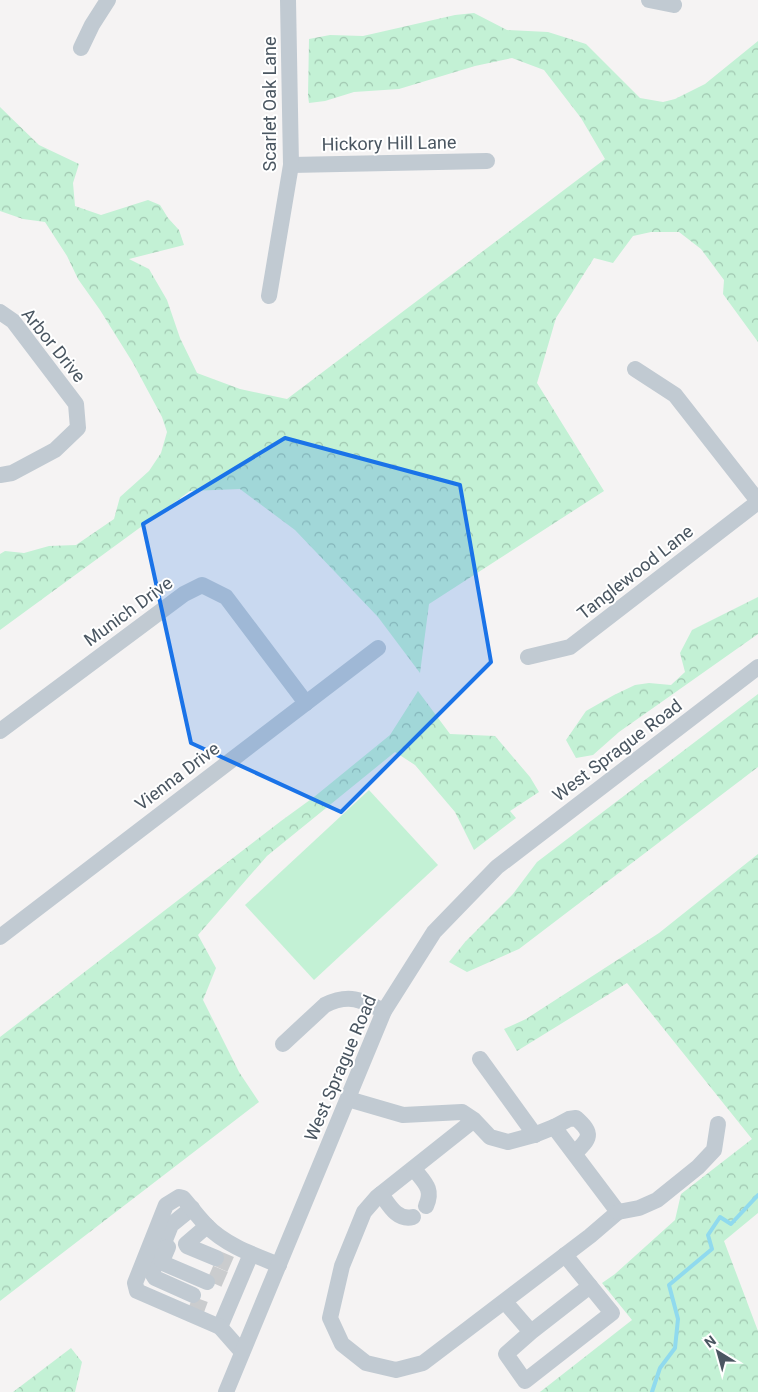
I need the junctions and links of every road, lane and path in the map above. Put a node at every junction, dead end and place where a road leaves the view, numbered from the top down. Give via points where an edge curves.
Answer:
1 (108, 0) edge
2 (288, 0) edge
3 (650, 0) edge
4 (674, 5) dead end
5 (82, 48) dead end
6 (487, 161) dead end
7 (291, 165) junction
8 (269, 296) dead end
9 (0, 312) edge
10 (635, 369) dead end
11 (0, 475) edge
12 (758, 501) edge
13 (378, 648) dead end
14 (528, 657) dead end
15 (758, 667) edge
16 (306, 703) junction
17 (0, 731) edge
18 (0, 937) edge
19 (384, 1010) junction
20 (283, 1044) dead end
21 (480, 1059) dead end
22 (348, 1099) junction
23 (474, 1120) junction
24 (718, 1124) dead end
25 (554, 1126) junction
26 (536, 1135) junction
27 (575, 1153) junction
28 (414, 1169) junction
29 (381, 1194) junction
30 (426, 1206) dead end
31 (618, 1212) junction
32 (196, 1213) junction
33 (412, 1217) dead end
34 (251, 1254) junction
35 (565, 1255) junction
36 (279, 1265) junction
37 (590, 1286) junction
38 (191, 1300) tunnel mouth
39 (505, 1302) junction
40 (220, 1314) junction
41 (531, 1332) junction
42 (242, 1352) junction
43 (226, 1392) edge

1 - 5 street
2 - 7 street, Scarlet Oak Lane
3 - 4 street
6 - 7 street, Hickory Hill Lane
7 - 8 street, Scarlet Oak Lane
9 - 11 street, Arbor Drive via 13,321 76,404 78,428 55,450 12,473
10 - 12 street via 675,395
12 - 14 street, Tanglewood Lane via 570,646
13 - 16 street, Vienna Drive
15 - 19 street, West Sprague Road via 497,867 434,932
16 - 17 street, Munich Drive via 226,597 202,585 184,594
16 - 18 street, Vienna Drive
19 - 20 street via 361,1000 342,998 326,1005
19 - 22 street, West Sprague Road
21 - 26 street
22 - 23 street via 403,1115 462,1112
22 - 36 street, West Sprague Road
23 - 26 street via 490,1137 508,1142
23 - 28 street
24 - 31 street via 714,1150 698,1167 657,1200
25 - 26 street
25 - 27 street
25 - 27 street via 576,1118 586,1127 588,1140
27 - 31 street
28 - 29 street
28 - 30 street via 428,1188
29 - 33 street via 394,1212 401,1217
29 - 39 street via 364,1212 342,1266 330,1318 342,1344 366,1363 396,1370 423,1363
31 - 35 street
32 - 32 street via 186,1244 212,1270 166,1251 176,1233
32 - 34 street via 221,1238
32 - 38 street via 172,1225 152,1273
32 - 40 street via 183,1198 166,1205 135,1283 137,1291
34 - 36 street
34 - 40 street via 233,1279
35 - 37 street
35 - 39 street
36 - 42 street, West Sprague Road
37 - 41 street
37 - 41 street via 612,1313 525,1381 506,1354
39 - 41 street
40 - 42 street
42 - 43 street, West Sprague Road

